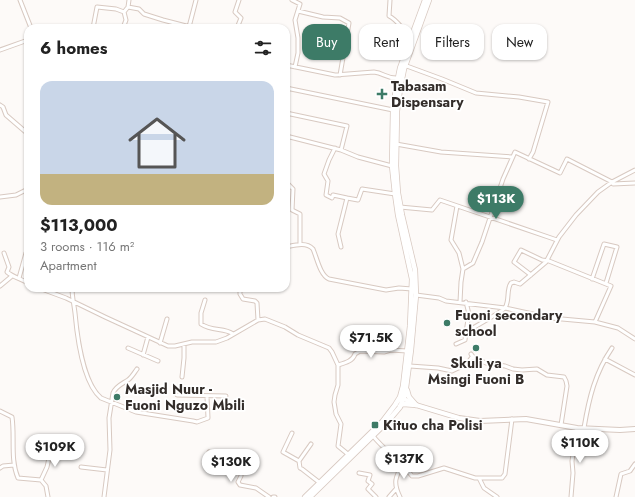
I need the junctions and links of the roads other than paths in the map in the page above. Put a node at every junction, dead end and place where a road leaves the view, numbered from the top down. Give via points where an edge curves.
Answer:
1 (20, 0) edge
2 (129, 0) edge
3 (196, 0) edge
4 (239, 0) edge
5 (292, 0) edge
6 (390, 0) edge
7 (425, 0) edge
8 (429, 0) edge
9 (300, 2) edge
10 (128, 7) junction
11 (298, 11) junction
12 (124, 12) junction
13 (29, 24) edge
14 (94, 24) edge
15 (124, 24) edge
16 (177, 24) edge
17 (190, 24) edge
18 (239, 24) edge
19 (399, 24) edge
20 (413, 32) edge
21 (24, 41) edge
22 (0, 50) edge
23 (404, 60) edge
24 (403, 65) junction
25 (290, 66) edge
26 (295, 67) junction
27 (340, 75) junction
28 (398, 78) junction
29 (290, 89) edge
30 (0, 105) edge
31 (393, 110) junction
32 (290, 114) edge
33 (24, 131) edge
34 (290, 137) edge
35 (396, 144) junction
36 (335, 148) junction
37 (341, 150) junction
38 (512, 157) junction
39 (529, 159) junction
40 (392, 166) junction
41 (635, 170) edge
42 (612, 182) junction
43 (635, 183) edge
44 (290, 186) edge
45 (24, 191) edge
46 (395, 194) junction
47 (0, 197) edge
48 (347, 198) junction
49 (457, 206) junction
50 (400, 207) junction
51 (490, 217) junction
52 (557, 240) junction
53 (300, 244) junction
54 (290, 246) edge
55 (341, 247) dead end
56 (4, 253) dead end
57 (24, 258) edge
58 (546, 262) junction
59 (463, 269) junction
60 (531, 275) junction
61 (12, 276) junction
62 (19, 278) junction
63 (592, 279) junction
64 (24, 281) edge
65 (606, 283) junction
66 (0, 286) edge
67 (412, 289) junction
68 (49, 292) edge
69 (72, 292) edge
70 (240, 292) edge
71 (416, 295) junction
72 (205, 300) dead end
73 (73, 302) junction
74 (460, 302) junction
75 (466, 302) junction
76 (505, 308) junction
77 (167, 319) dead end
78 (258, 320) junction
79 (595, 322) junction
80 (466, 332) junction
81 (233, 334) junction
82 (148, 337) junction
83 (635, 339) edge
84 (160, 342) junction
85 (184, 344) junction
86 (456, 344) dead end
87 (128, 348) dead end
88 (612, 348) dead end
89 (407, 350) junction
90 (142, 355) junction
91 (605, 359) junction
92 (158, 361) dead end
93 (338, 365) junction
94 (410, 366) junction
95 (137, 369) dead end
96 (635, 375) edge
97 (182, 377) dead end
98 (406, 386) junction
99 (177, 395) dead end
100 (226, 396) dead end
101 (207, 397) junction
102 (402, 398) junction
103 (112, 402) junction
104 (416, 405) junction
105 (400, 407) junction
106 (0, 411) edge
107 (512, 419) junction
108 (561, 425) junction
109 (577, 428) junction
110 (584, 428) junction
111 (635, 429) edge
112 (292, 433) dead end
113 (373, 436) junction
114 (311, 444) dead end
115 (51, 449) dead end
116 (210, 452) dead end
117 (349, 455) junction
118 (299, 461) junction
119 (403, 464) junction
120 (635, 464) edge
121 (14, 465) junction
122 (81, 467) dead end
123 (0, 468) edge
124 (107, 470) junction
125 (359, 472) dead end
126 (479, 478) junction
127 (41, 480) junction
128 (320, 483) junction
129 (396, 489) junction
130 (312, 496) edge
131 (48, 497) edge
132 (104, 497) edge
133 (269, 497) edge
134 (305, 497) edge
135 (376, 497) edge
136 (389, 497) edge
137 (400, 497) edge
138 (498, 497) edge
139 (570, 497) edge
140 (616, 497) edge

1 - 13 street
2 - 10 street
3 - 17 street
4 - 18 street via 235,12 241,18
5 - 9 street
6 - 19 street via 389,16
7 - 20 main road
8 - 24 main road
9 - 11 street
10 - 12 street
10 - 16 street
11 - 26 street via 295,20 298,53
11 - 27 street via 340,18 349,23
12 - 14 street via 97,7
12 - 15 street
21 - 22 street
23 - 24 main road
24 - 28 main road
24 - 35 main road
24 - 39 street via 476,92 548,102
25 - 26 street
26 - 27 street
27 - 28 street via 374,72 391,79
28 - 31 main road
29 - 31 street
30 - 33 street via 6,115
31 - 40 main road
32 - 37 street via 347,126
34 - 36 street
35 - 38 street via 441,152
35 - 50 main road
36 - 37 street
36 - 48 street via 324,171 328,181 326,195 332,198 333,195
37 - 40 street
38 - 39 street via 515,152
38 - 51 street
39 - 42 street via 560,173 567,159
40 - 46 main road
41 - 42 street
42 - 43 street
42 - 52 street via 598,192 576,215
44 - 53 street via 293,189 292,210 300,214
45 - 47 street
46 - 48 street via 362,189 358,200
46 - 67 main road via 411,271
48 - 55 street via 338,234
49 - 50 street via 440,200 432,210
49 - 51 street
49 - 59 street via 451,240 459,253
50 - 71 main road via 415,270
51 - 52 street
51 - 59 street via 473,263
52 - 58 street
53 - 54 street
53 - 67 street via 309,245 314,249 326,278 386,290
56 - 61 street via 9,267 7,272
57 - 62 street
58 - 60 street
58 - 60 street via 521,250 514,262
58 - 63 street
59 - 74 street
60 - 76 street via 520,284 514,282 509,285
61 - 62 street
61 - 66 street
62 - 64 street
63 - 65 street
63 - 65 street via 604,244 617,247
65 - 79 street via 611,286
67 - 89 main road
68 - 73 street
69 - 73 street
70 - 78 street via 243,299 257,303
71 - 74 street
71 - 94 main road
72 - 81 street via 201,324 207,328 229,331
73 - 82 street
73 - 103 street via 78,343 87,373 98,396
74 - 75 street
75 - 76 street
75 - 80 street via 469,314
76 - 79 street via 551,318
76 - 80 street
77 - 84 street
78 - 81 street
78 - 93 street via 269,320 329,348
79 - 83 street via 618,328
80 - 86 street via 464,340
81 - 85 street via 216,342
82 - 84 street
82 - 90 street
84 - 85 street via 168,346
85 - 97 street
87 - 90 street
88 - 91 street
89 - 93 street via 360,351 350,361
89 - 102 main road
90 - 92 street
91 - 96 street
91 - 110 street via 589,398
93 - 117 street via 338,385 334,402 341,424 338,446
94 - 98 main road
94 - 108 street via 452,371 467,364 471,356 486,363 513,369 537,368 547,375 564,378 566,386
95 - 103 street via 114,390
98 - 102 main road
98 - 104 main road via 409,397
99 - 101 street
100 - 101 street
101 - 103 street via 208,418 197,422 136,412
102 - 104 street
102 - 105 main road
102 - 117 main road
103 - 124 street
104 - 105 main road via 403,404
104 - 107 street via 459,418
105 - 113 main road
106 - 121 street via 12,417
107 - 108 street
107 - 126 street via 505,474 502,478
108 - 109 street
109 - 110 street
109 - 139 street
110 - 111 street
112 - 118 street via 283,452
113 - 119 street
113 - 130 main road
114 - 118 street
115 - 127 street
116 - 133 street via 221,462 241,471 238,482 240,485 256,488
117 - 128 main road
118 - 128 street via 300,468
119 - 126 street via 412,476 444,468
119 - 129 street via 396,474
120 - 140 street via 630,471 621,474
121 - 123 street
121 - 127 street via 18,478
122 - 124 street
124 - 132 street
125 - 135 street via 370,475 368,481 372,484 368,489
126 - 138 street via 484,488
127 - 131 street via 46,486
128 - 134 main road
129 - 136 street
129 - 137 street

